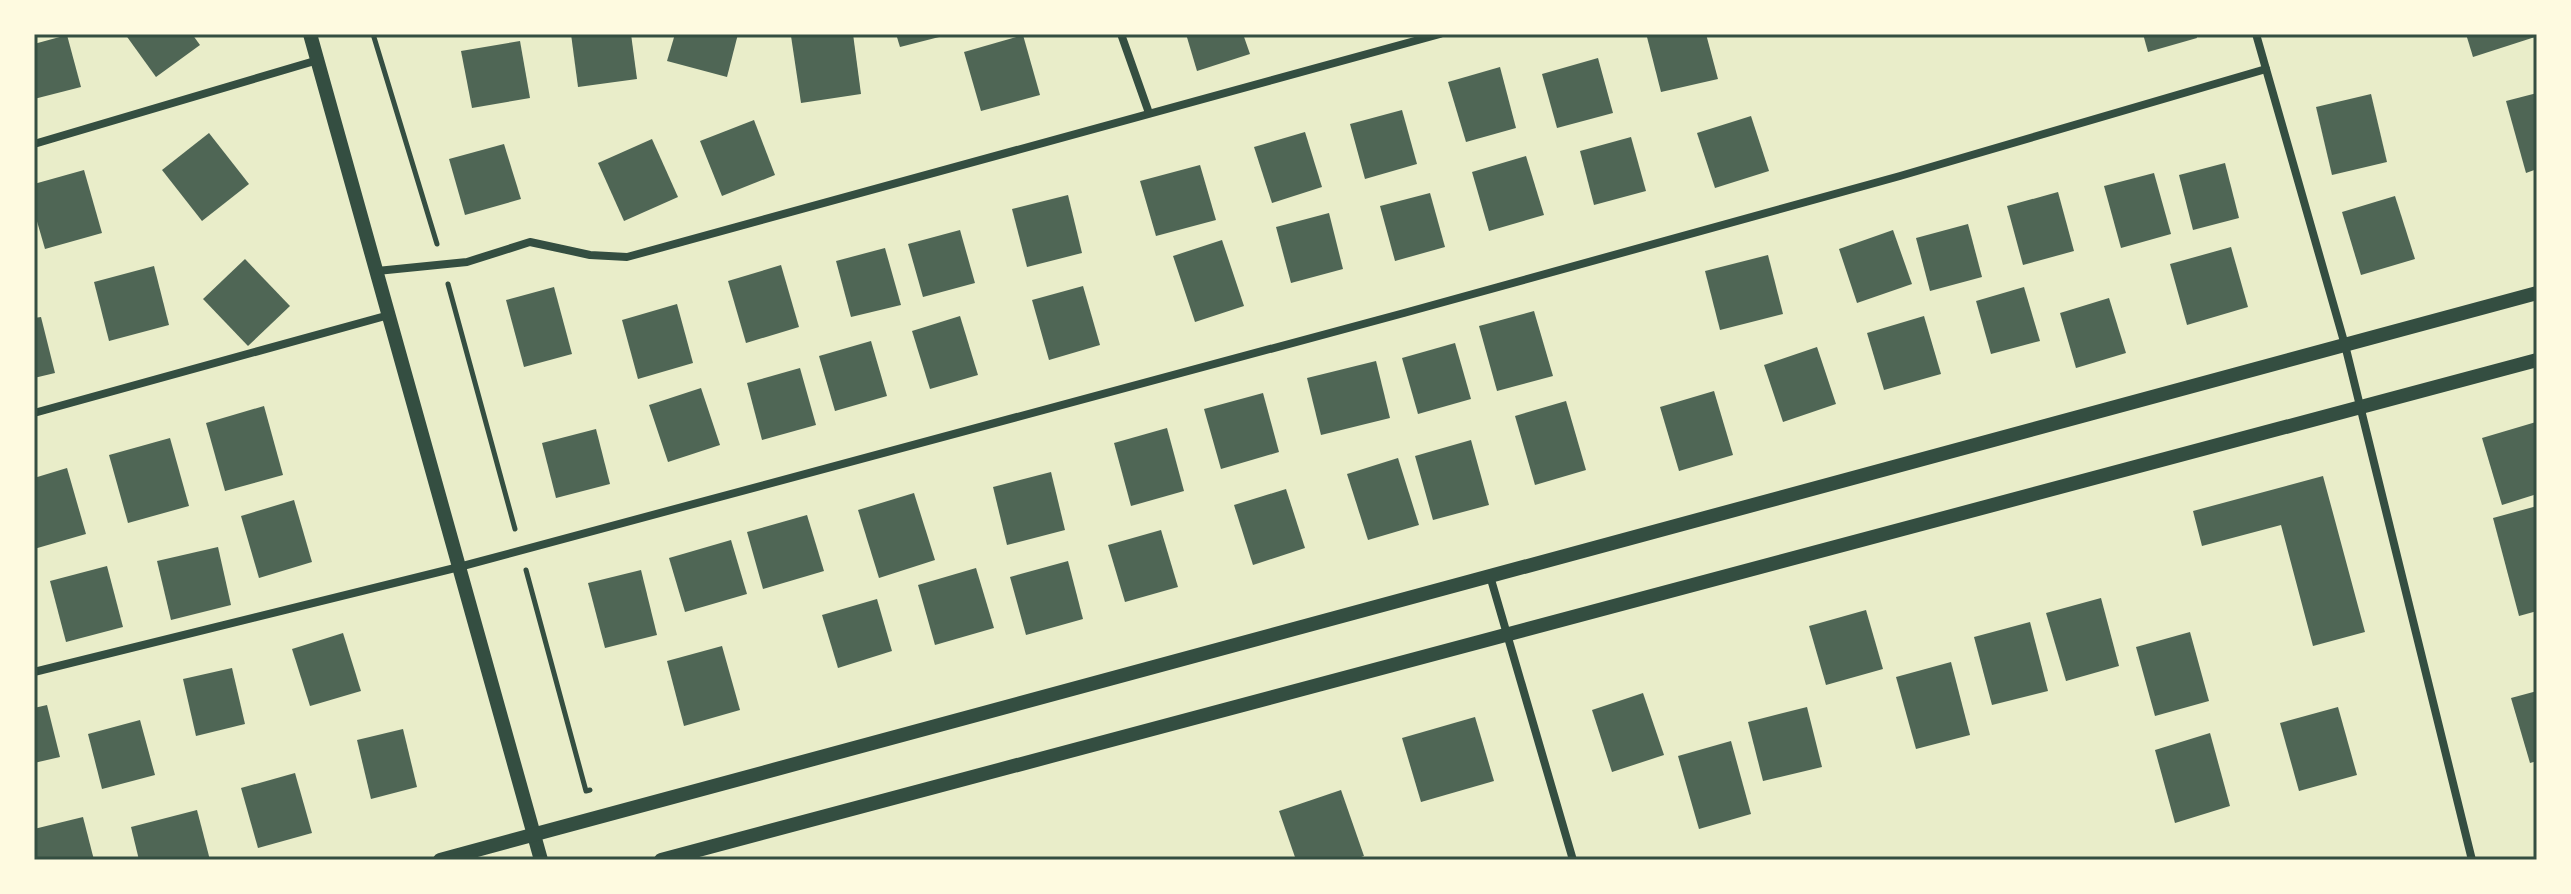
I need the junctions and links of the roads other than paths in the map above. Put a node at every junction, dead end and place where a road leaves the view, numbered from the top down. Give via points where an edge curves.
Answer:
1 (310, 34) edge
2 (1121, 34) edge
3 (1440, 34) edge
4 (2256, 34) edge
5 (318, 60) junction
6 (2266, 69) junction
7 (1149, 113) junction
8 (34, 144) edge
9 (377, 271) junction
10 (2537, 293) edge
11 (389, 315) junction
12 (2345, 345) junction
13 (2537, 360) edge
14 (2359, 408) junction
15 (34, 413) edge
16 (459, 567) junction
17 (1490, 576) junction
18 (1507, 634) junction
19 (34, 672) edge
20 (534, 835) junction
21 (440, 860) edge
22 (541, 860) edge
23 (661, 860) edge
24 (1573, 860) edge
25 (2472, 860) edge

1 - 5 street
2 - 7 street
3 - 7 street
4 - 6 street
5 - 8 street
5 - 9 street
6 - 12 street
6 - 16 street via 1404,313
7 - 9 street via 627,257 530,242 467,262
9 - 11 street
10 - 12 street
11 - 15 street
11 - 16 street
12 - 14 street
12 - 17 street
13 - 14 street
14 - 18 street
14 - 25 street
16 - 19 street
16 - 20 street
17 - 18 street
17 - 20 street
18 - 23 street
18 - 24 street
20 - 21 street
20 - 22 street

